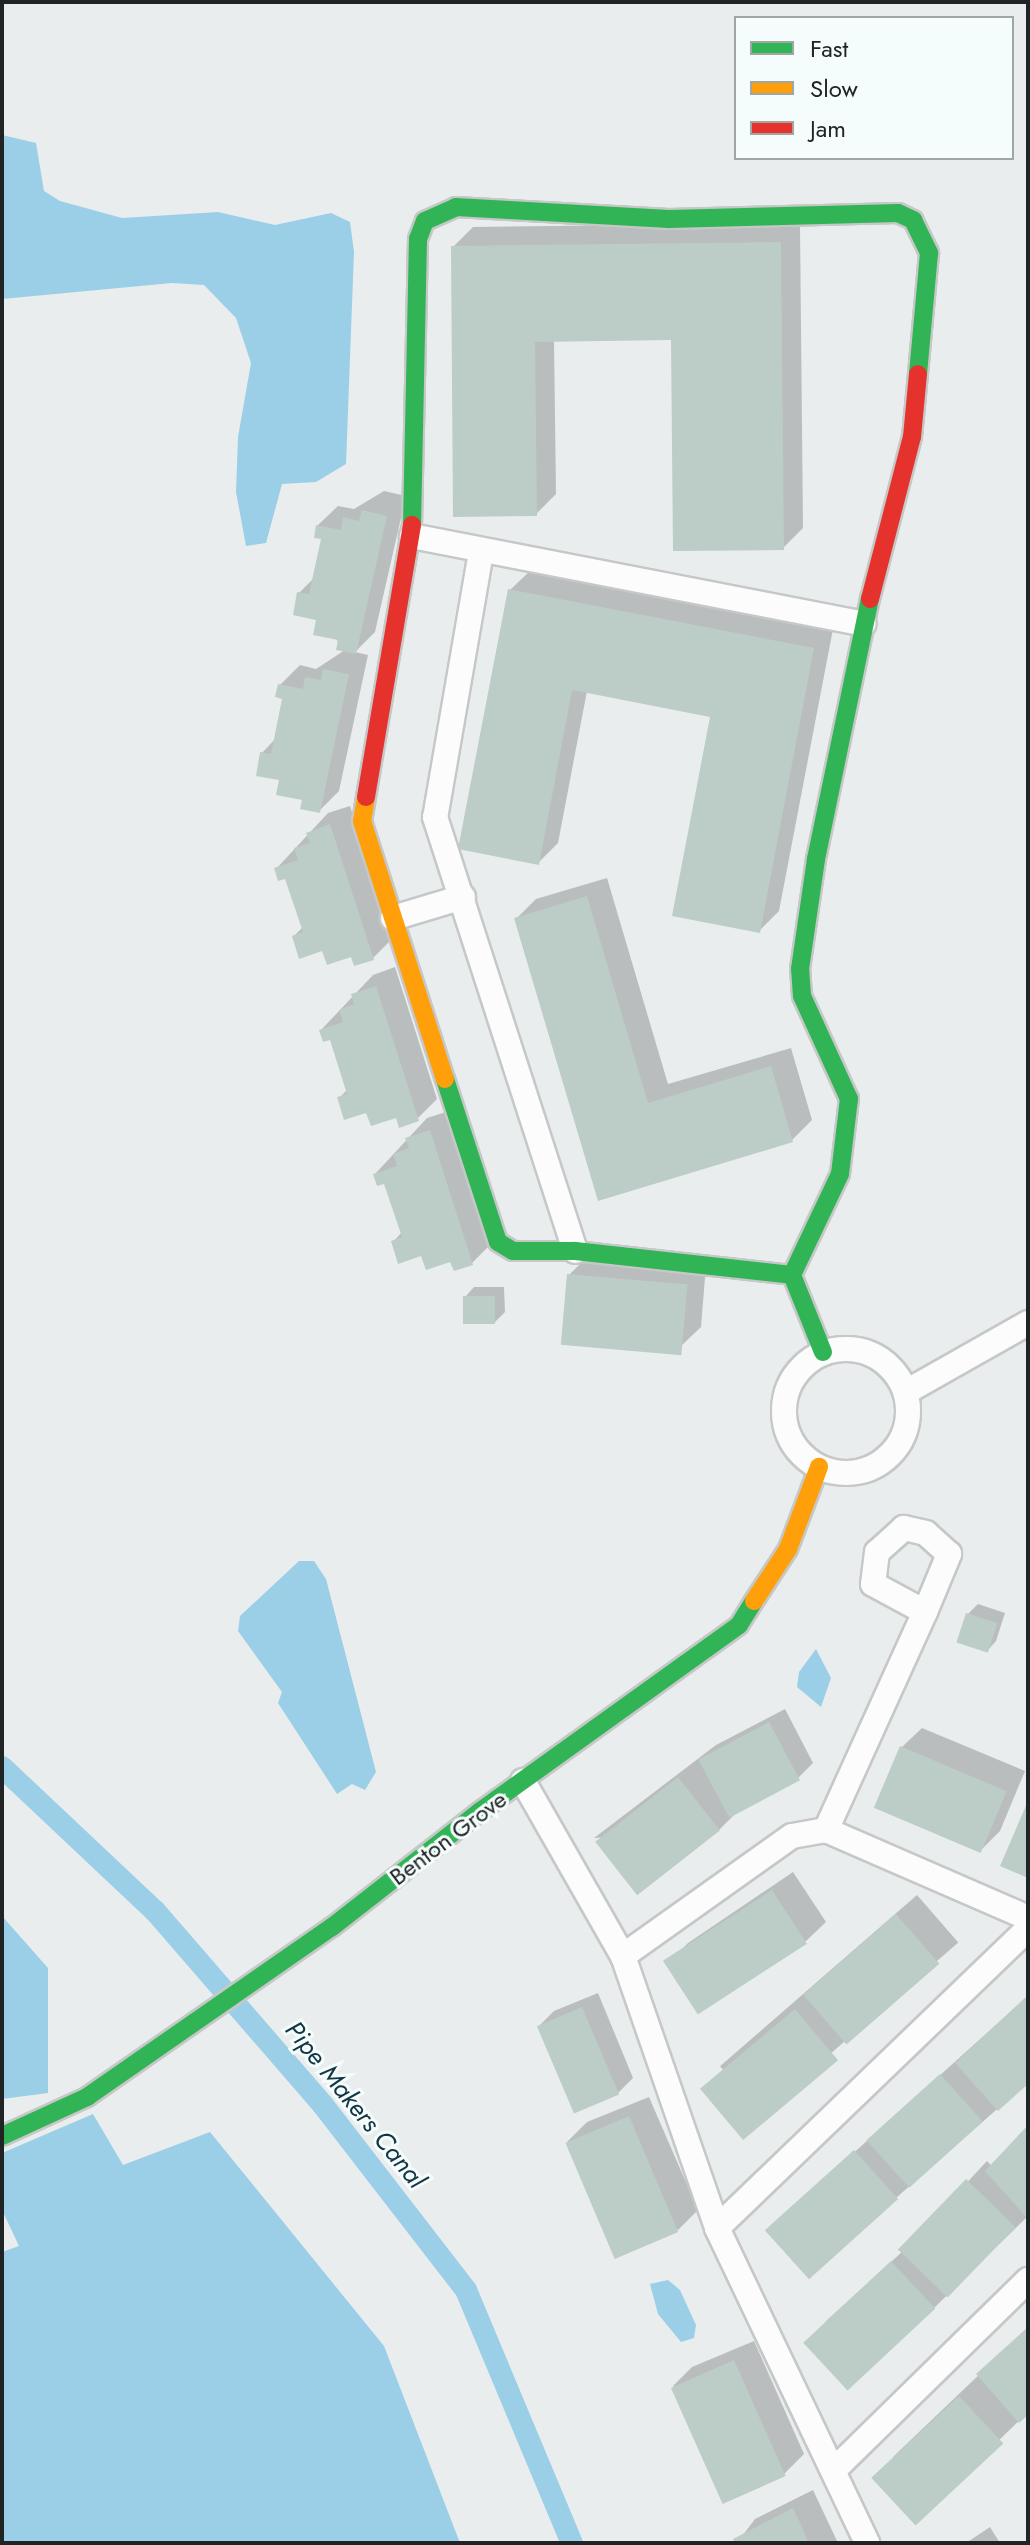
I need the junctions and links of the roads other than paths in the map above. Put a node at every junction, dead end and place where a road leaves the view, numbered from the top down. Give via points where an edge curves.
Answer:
1 (412, 536) junction
2 (481, 552) junction
3 (864, 624) junction
4 (463, 897) junction
5 (393, 918) junction
6 (575, 1251) junction
7 (792, 1275) junction
8 (1028, 1323) edge
9 (823, 1352) junction
10 (906, 1392) junction
11 (819, 1467) junction
12 (925, 1612) dead end
13 (523, 1781) junction
14 (826, 1830) junction
15 (1028, 1918) edge
16 (1028, 1929) edge
17 (623, 1956) junction
18 (2, 2136) edge
19 (717, 2228) junction
20 (1028, 2280) edge
21 (834, 2470) junction
22 (867, 2543) edge

1 - 2 street
1 - 3 street via 418,239 425,221 456,207 669,219 898,213 913,220 929,253 912,437
1 - 5 street via 362,821
2 - 3 street
2 - 4 street via 435,817
3 - 7 street via 816,859 800,969 802,996 849,1099 840,1174
4 - 5 street
4 - 6 street
5 - 6 street via 498,1242 513,1251
6 - 7 street
7 - 9 street
8 - 10 street
9 - 10 street via 843,1348 882,1359
9 - 11 street via 805,1363 785,1398 790,1439
10 - 11 street via 905,1433 894,1451 860,1472
11 - 13 street, Benton Grove via 788,1549 739,1625
12 - 14 street
13 - 17 street
13 - 18 street, Benton Grove via 282,1962 87,2097
14 - 15 street
14 - 17 street via 792,1836
16 - 19 street
17 - 19 street
19 - 21 street
20 - 21 street
21 - 22 street

